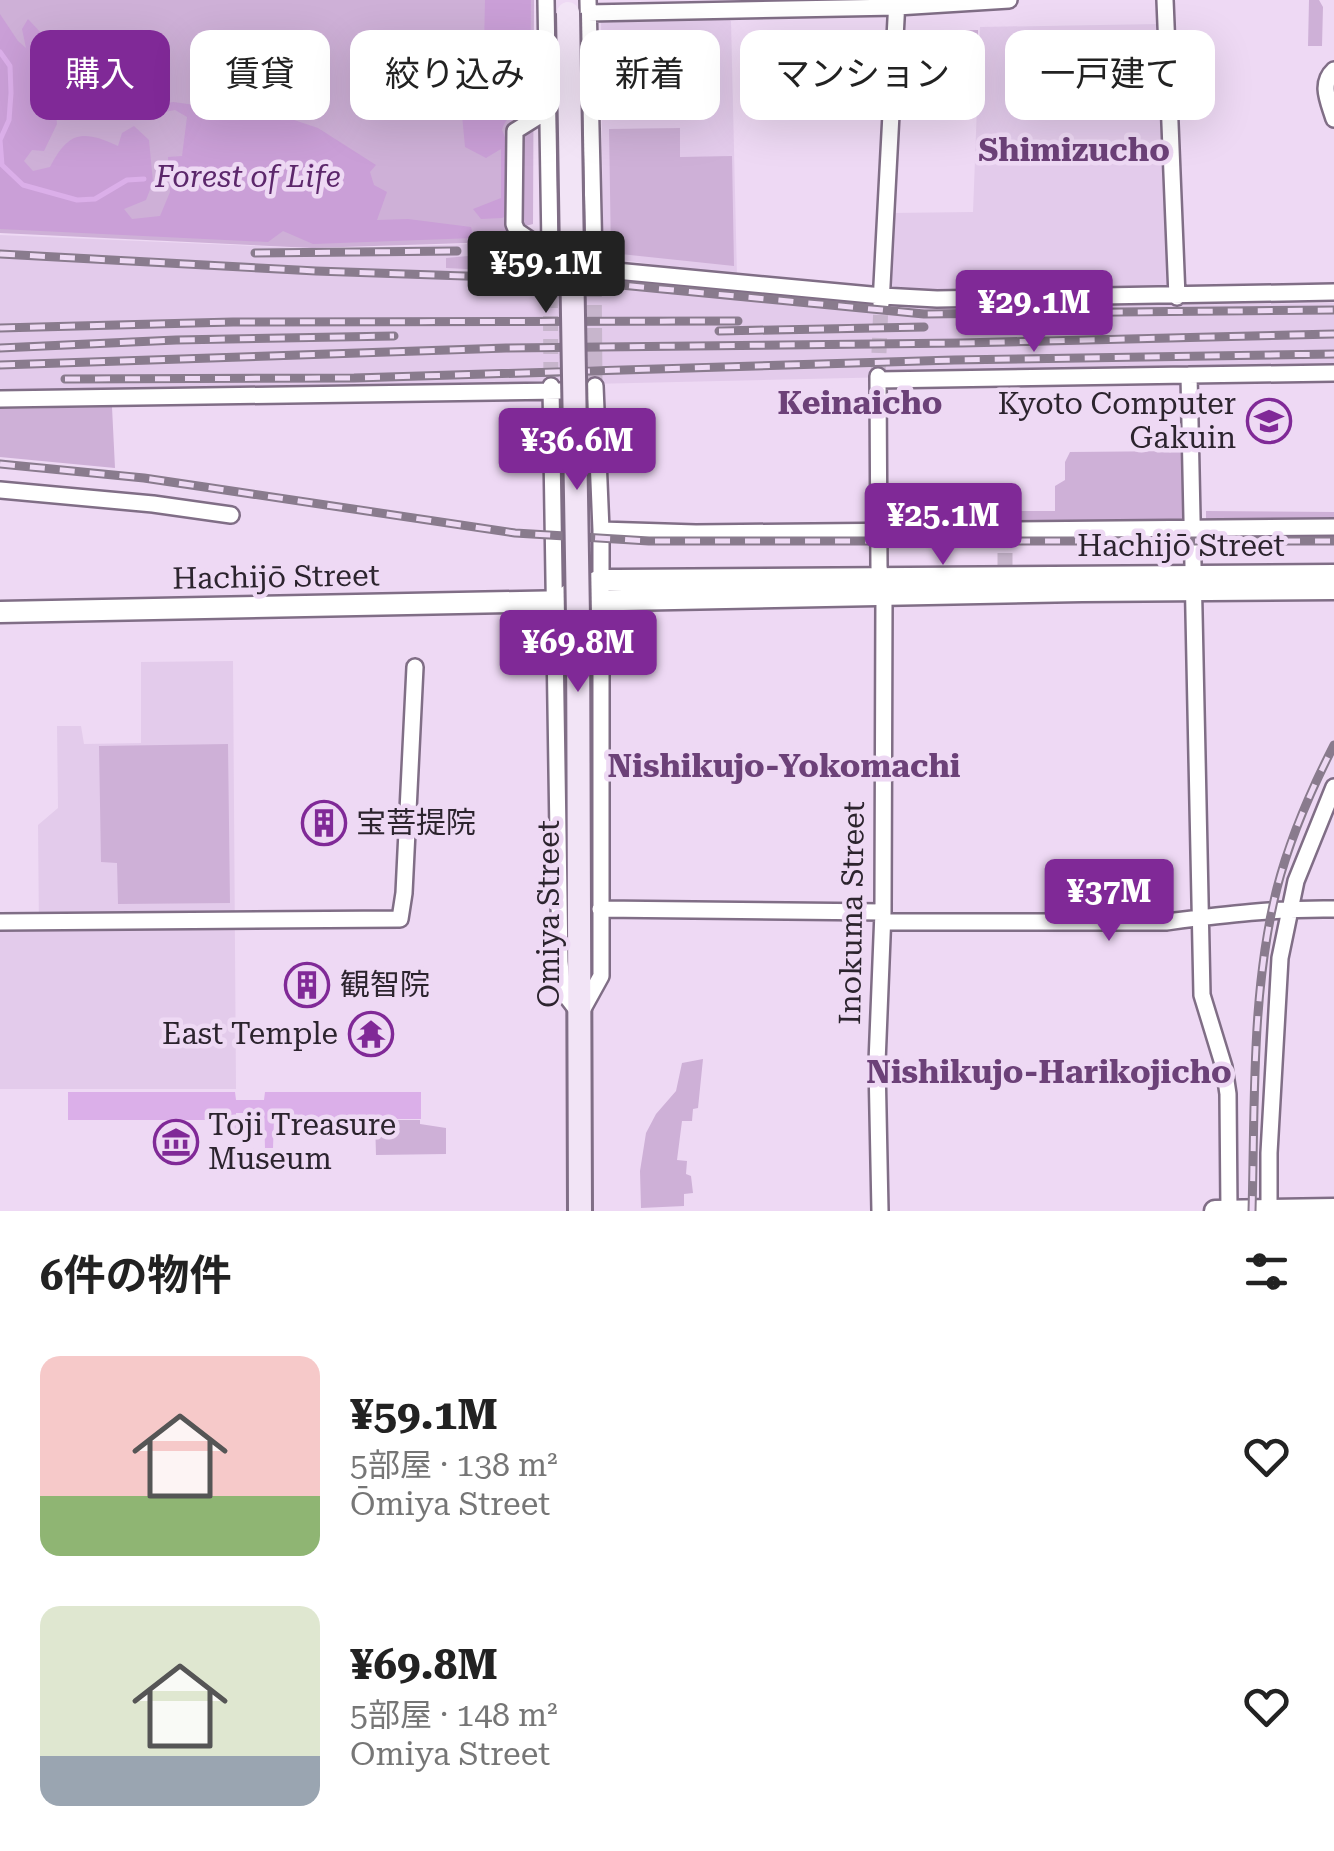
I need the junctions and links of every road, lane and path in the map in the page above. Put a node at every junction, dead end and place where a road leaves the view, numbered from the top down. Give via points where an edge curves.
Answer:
1 (546, 0) edge
2 (1009, 0) edge
3 (1165, 0) edge
4 (897, 4) edge
5 (574, 11) edge
6 (560, 63) edge
7 (1334, 70) edge
8 (1334, 119) edge
9 (532, 120) edge
10 (547, 120) edge
11 (550, 247) tunnel mouth
12 (594, 259) tunnel mouth
13 (1334, 292) edge
14 (1177, 297) junction
15 (882, 300) junction
16 (1334, 374) edge
17 (1190, 376) junction
18 (551, 388) junction
19 (0, 399) edge
20 (0, 490) edge
21 (231, 516) dead end
22 (1334, 527) edge
23 (1191, 528) junction
24 (601, 530) junction
25 (879, 530) junction
26 (1334, 574) edge
27 (1192, 583) junction
28 (882, 587) junction
29 (1334, 589) edge
30 (600, 590) junction
31 (552, 602) junction
32 (0, 612) edge
33 (416, 667) dead end
34 (1334, 787) edge
35 (1288, 908) junction
36 (600, 909) junction
37 (1334, 909) edge
38 (883, 917) junction
39 (1201, 918) junction
40 (0, 922) edge
41 (580, 1014) junction
42 (1334, 1209) edge
43 (1269, 1210) edge
44 (580, 1211) edge
45 (880, 1211) edge
46 (1216, 1211) edge
47 (1228, 1211) edge

1 - 5 street
2 - 4 street
3 - 14 street
4 - 5 street
4 - 15 street
5 - 6 street
5 - 12 street
5 - 41 main road, Omiya Street, bridge
7 - 8 street via 1326,86
9 - 15 street via 514,131 514,224 558,260
10 - 11 street
13 - 14 street
14 - 15 street
16 - 17 street
17 - 23 street
17 - 25 street, Inokuma Street via 878,378
18 - 19 street
18 - 24 street via 594,388
18 - 31 street
20 - 21 street
22 - 23 street
23 - 25 street
23 - 27 street
24 - 25 street
24 - 30 street
25 - 28 street, Inokuma Street
26 - 27 street, Hachijō Street
27 - 28 street, Hachijō Street
27 - 28 street, Hachijō Street via 1005,571
27 - 29 street, Hachijō Street
27 - 39 street
28 - 30 street, Hachijō Street
28 - 38 street, Inokuma Street
30 - 31 street, Hachijō Street
30 - 36 street
31 - 32 street, Hachijō Street
31 - 41 street via 560,962 564,992
33 - 40 street via 400,919
34 - 35 street
35 - 37 street
35 - 39 street
35 - 43 street via 1276,1018
36 - 38 street
36 - 41 street via 601,976
38 - 39 street
38 - 45 street, Inokuma Street
39 - 47 street via 1202,995 1228,1094
41 - 44 main road, Omiya Street
42 - 43 street
43 - 47 street
46 - 47 street

